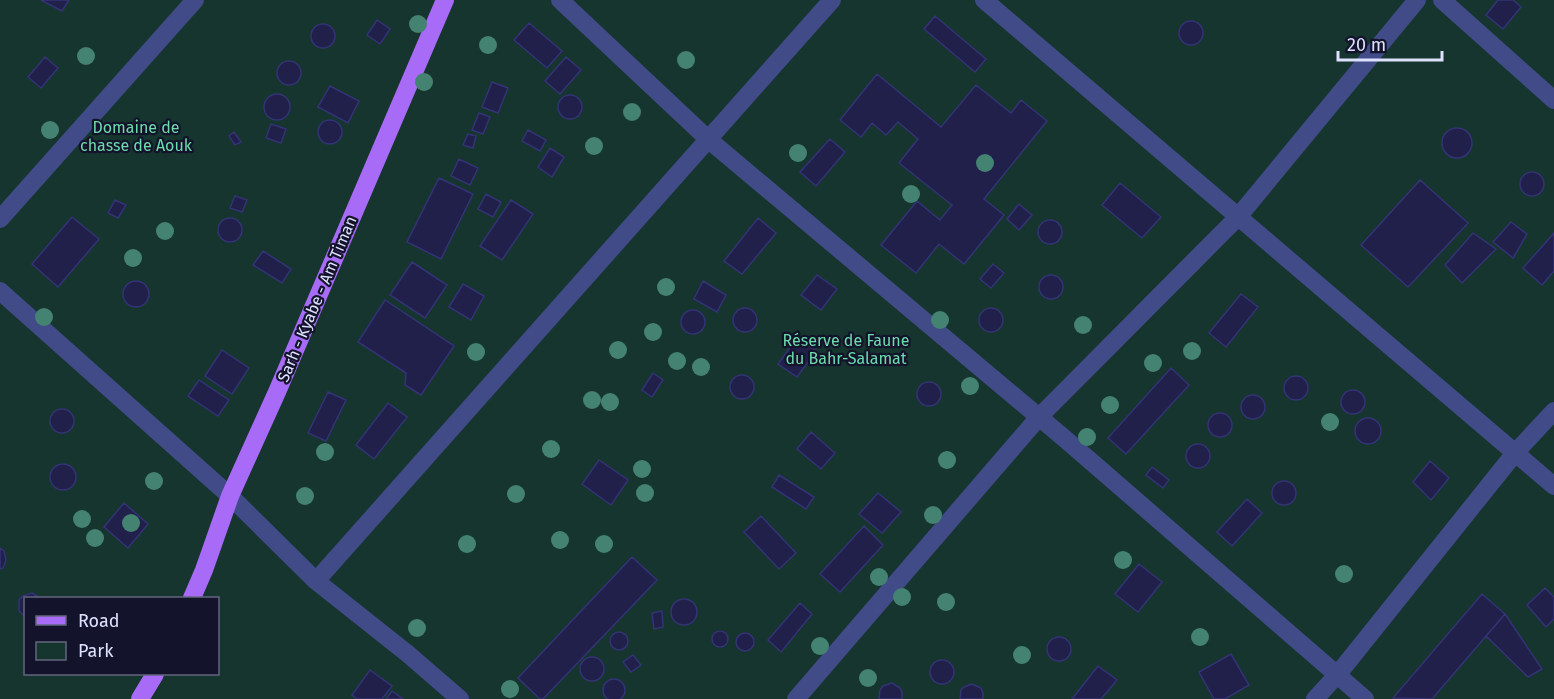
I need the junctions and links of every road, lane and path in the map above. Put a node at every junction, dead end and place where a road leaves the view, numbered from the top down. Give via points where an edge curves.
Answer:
1 (195, 0) edge
2 (445, 0) edge
3 (560, 0) edge
4 (832, 0) edge
5 (984, 0) edge
6 (1417, 0) edge
7 (1442, 0) edge
8 (1554, 100) edge
9 (709, 140) junction
10 (1238, 217) junction
11 (0, 219) edge
12 (0, 291) edge
13 (1554, 411) edge
14 (1039, 417) junction
15 (1515, 453) junction
16 (1554, 486) edge
17 (230, 496) junction
18 (316, 581) junction
19 (192, 597) edge
20 (1338, 674) junction
21 (154, 675) edge
22 (140, 699) edge
23 (460, 699) edge
24 (796, 699) edge
25 (1316, 699) edge
26 (1365, 699) edge

1 - 11 street
2 - 17 main road, Sarh - Kyabe - Am Timan
3 - 9 street
4 - 9 street
5 - 10 street
6 - 10 street
7 - 8 street
9 - 14 street
9 - 18 street
10 - 14 street
10 - 15 street
12 - 17 street
13 - 15 street
14 - 20 street
14 - 24 street
15 - 16 street
15 - 20 street
17 - 18 street
17 - 19 main road, Sarh - Kyabe - Am Timan
18 - 23 street
20 - 25 street
20 - 26 street
21 - 22 main road

